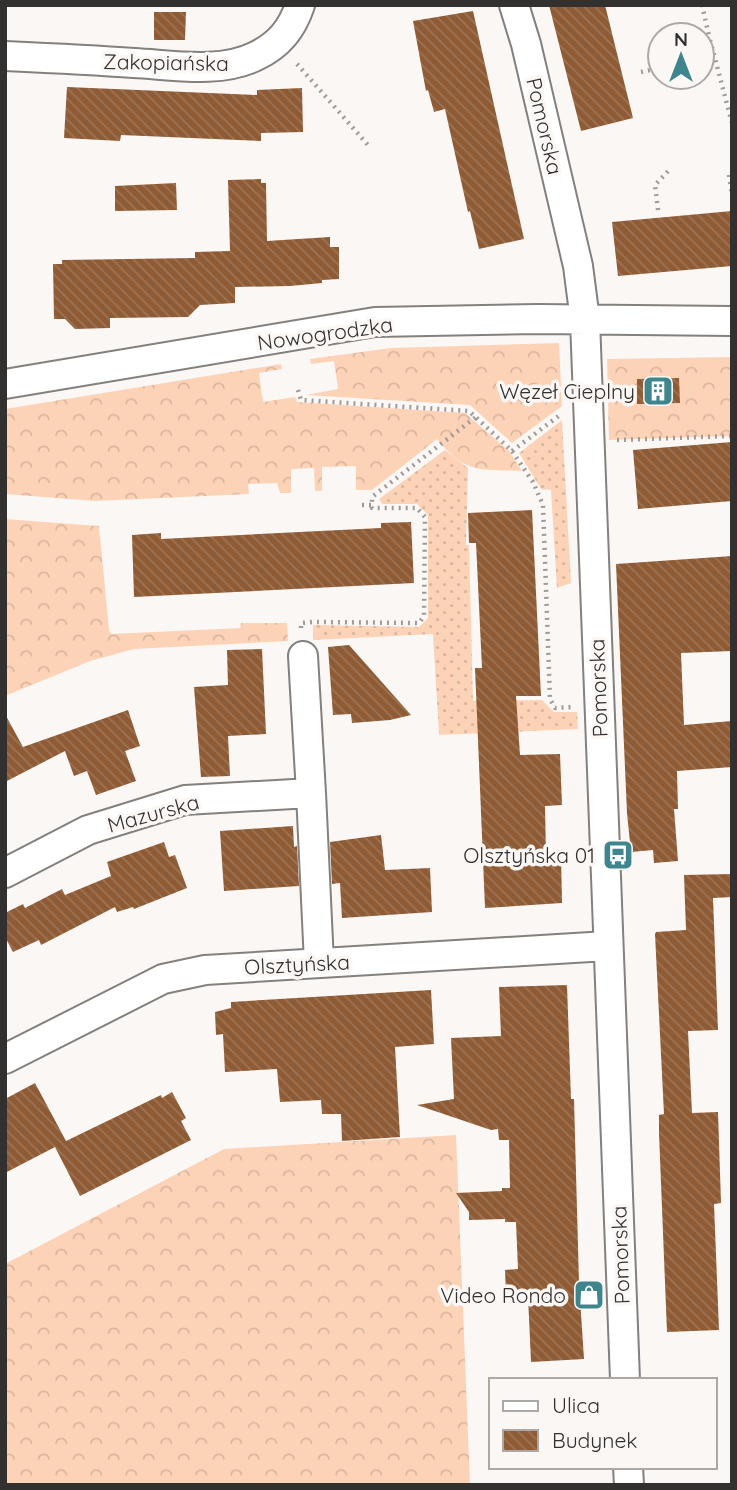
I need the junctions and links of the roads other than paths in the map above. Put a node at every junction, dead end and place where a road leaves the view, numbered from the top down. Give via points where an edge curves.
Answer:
1 (300, 5) edge
2 (514, 5) edge
3 (5, 56) edge
4 (585, 320) junction
5 (732, 321) edge
6 (5, 384) edge
7 (303, 656) road end
8 (311, 793) junction
9 (5, 873) edge
10 (607, 946) junction
11 (320, 963) junction
12 (5, 1059) edge
13 (625, 1378) edge

1 - 3 street, Zakopiańska via 293,25 275,46 229,65
2 - 4 street, Pomorska via 578,266
4 - 5 street, Nowogrodzka
4 - 6 street, Nowogrodzka via 375,322
4 - 10 street, Pomorska
7 - 8 street
8 - 9 street, Mazurska via 185,800 88,830
8 - 11 street
10 - 11 street, Olsztyńska
10 - 13 street, Pomorska
11 - 12 street, Olsztyńska via 205,970 163,979

